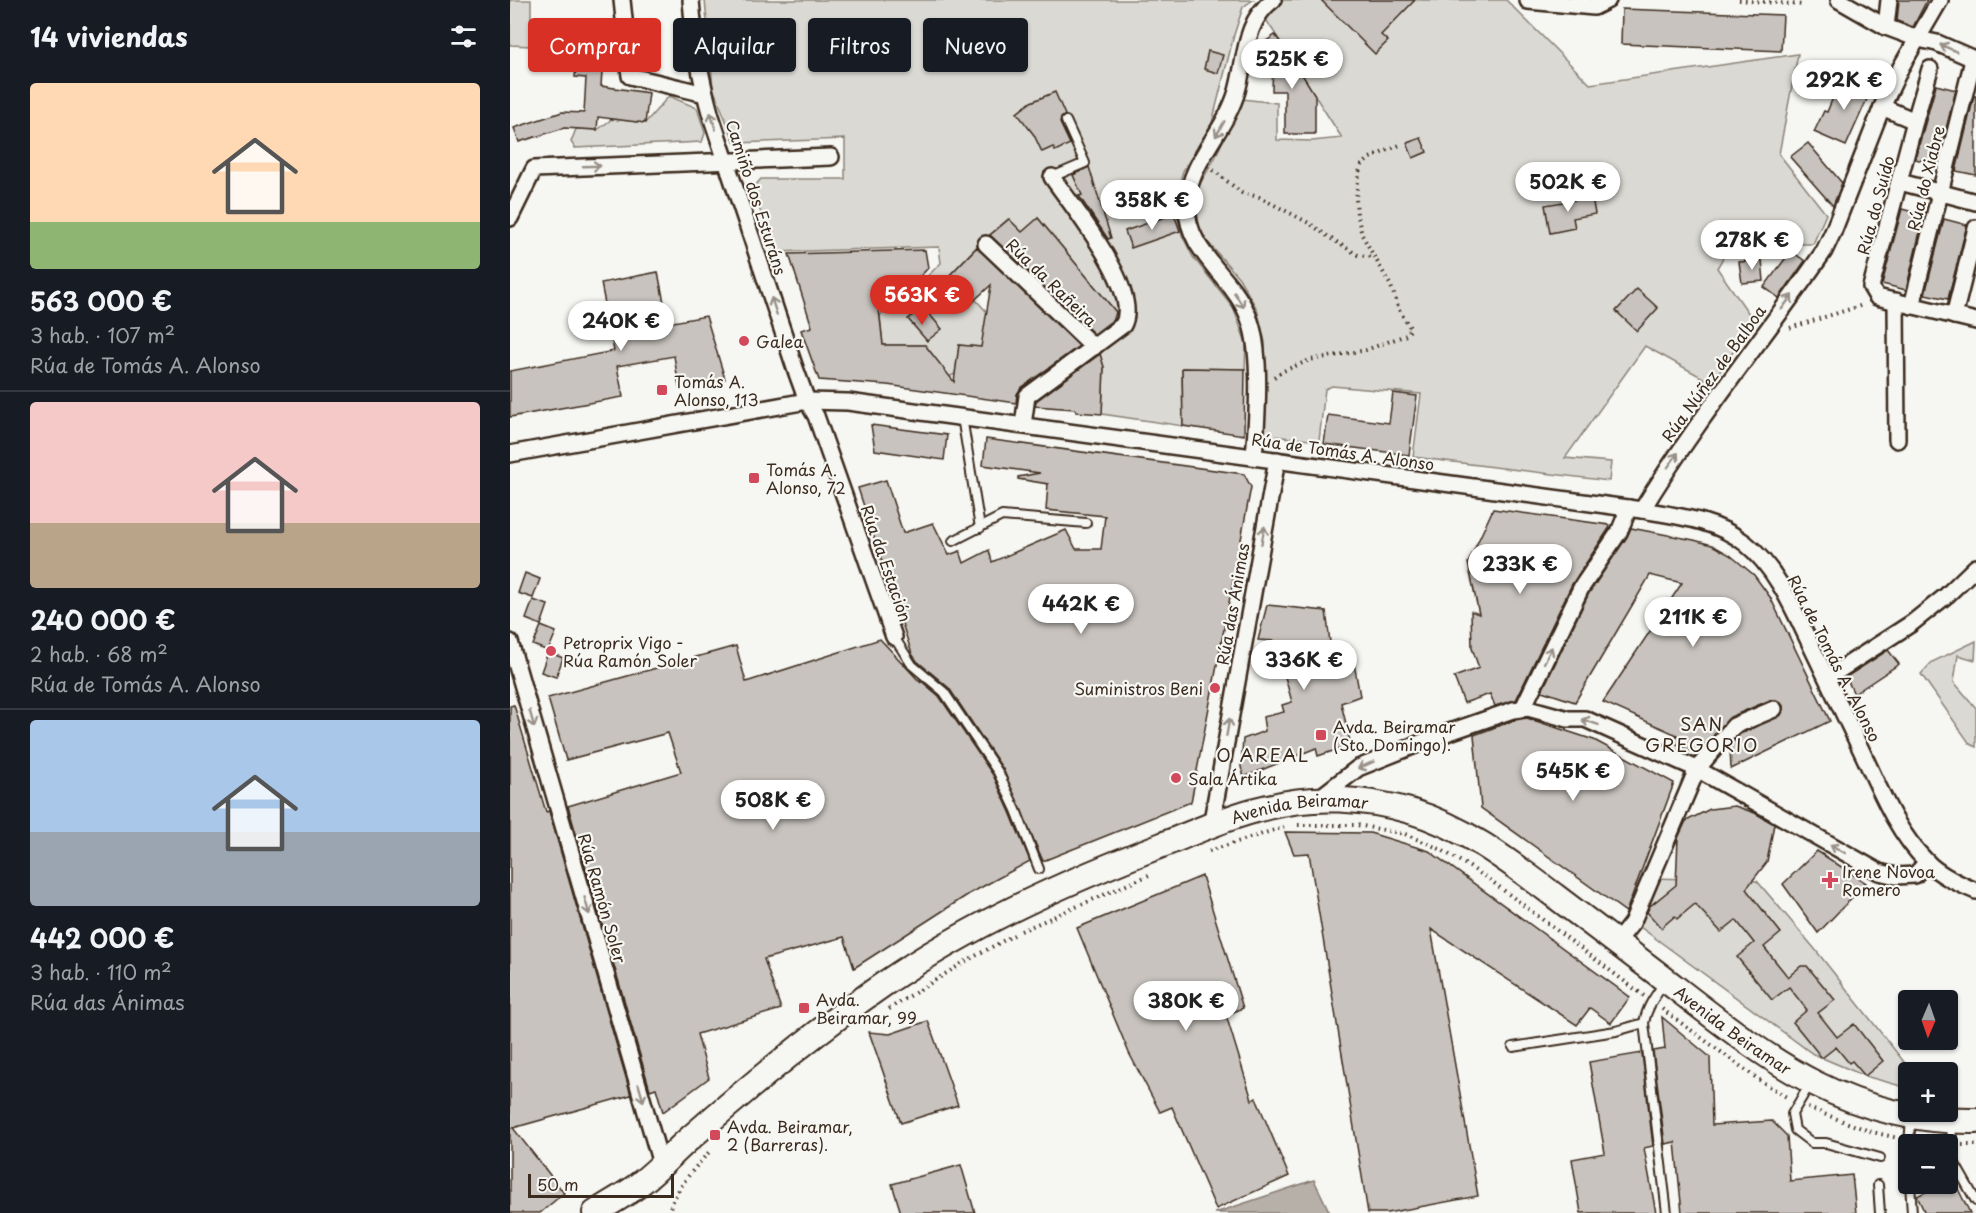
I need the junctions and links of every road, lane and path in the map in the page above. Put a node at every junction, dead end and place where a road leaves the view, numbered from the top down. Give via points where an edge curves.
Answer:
1 (622, 0) edge
2 (691, 0) edge
3 (1273, 0) edge
4 (1608, 0) edge
5 (1739, 0) edge
6 (1839, 0) edge
7 (1889, 0) edge
8 (1941, 0) edge
9 (1528, 1) edge
10 (1804, 5) dead end
11 (1886, 27) junction
12 (1918, 39) junction
13 (1975, 60) edge
14 (1930, 69) dead end
15 (705, 94) junction
16 (1882, 106) junction
17 (1066, 121) dead end
18 (1916, 121) junction
19 (1402, 144) dead end
20 (831, 157) dead end
21 (726, 161) junction
22 (1201, 161) junction
23 (1052, 177) joint
24 (1900, 182) junction
25 (1940, 193) junction
26 (1976, 202) edge
27 (510, 218) edge
28 (1976, 228) edge
29 (986, 243) dead end
30 (1374, 257) junction
31 (1877, 297) junction
32 (1896, 301) junction
33 (1912, 306) junction
34 (1954, 316) junction
35 (1976, 321) edge
36 (1790, 328) dead end
37 (1094, 347) junction
38 (1256, 386) junction
39 (807, 401) junction
40 (962, 417) junction
41 (1023, 425) junction
42 (1897, 440) dead end
43 (510, 454) edge
44 (1254, 457) junction
45 (1277, 460) junction
46 (1636, 509) junction
47 (1086, 523) dead end
48 (980, 528) junction
49 (953, 541) dead end
50 (1974, 568) edge
51 (894, 637) joint
52 (510, 642) edge
53 (1827, 678) junction
54 (1523, 708) junction
55 (1774, 710) dead end
56 (1697, 769) junction
57 (1318, 800) junction
58 (1296, 825) dead end
59 (1211, 826) junction
60 (1287, 827) dead end
61 (1202, 854) dead end
62 (1927, 862) junction
63 (1039, 869) dead end
64 (1151, 874) dead end
65 (1976, 891) edge
66 (1617, 942) junction
67 (1666, 980) junction
68 (1636, 990) dead end
69 (884, 1012) dead end
70 (1644, 1023) junction
71 (1513, 1047) dead end
72 (1811, 1082) junction
73 (1898, 1113) edge
74 (1958, 1120) edge
75 (1976, 1121) edge
76 (1952, 1122) edge
77 (718, 1143) dead end
78 (1880, 1158) dead end
79 (661, 1164) junction
80 (641, 1183) junction
81 (1878, 1185) dead end
82 (1911, 1194) edge
83 (1976, 1201) edge
84 (596, 1212) edge
85 (623, 1213) edge
86 (668, 1213) edge
87 (1667, 1213) edge
88 (1880, 1213) edge
89 (1912, 1213) edge

1 - 15 street via 630,76
2 - 15 street, Camiño dos Esturáns
3 -> 22 street via 1253,21 1236,94
4 - 9 street via 1594,7
5 - 10 path
6 - 11 street
7 - 11 street
8 - 12 street, Rúa Núñez de Balboa
11 - 12 street
13 -> 12 street
12 - 16 street, Rúa Núñez de Balboa
13 - 25 street, Rúa do Xiabre
14 - 18 street, Rúa do Suído
21 -> 15 street, Camiño dos Esturáns
16 - 18 street
46 -> 16 street, Rúa Núñez de Balboa via 1824,250
17 - 23 lane via 1085,163
18 - 24 street, Rúa do Suído
19 - 30 path via 1371,158 1359,172 1357,214 1362,235
20 - 21 street
27 -> 21 street via 534,169
39 -> 21 street, Camiño dos Esturáns
22 - 30 path via 1242,193 1259,197 1309,223 1358,255
22 -> 38 street via 1189,189 1189,225 1197,244 1250,319 1255,339
23 - 37 street, Rúa da Rañeira via 1122,285 1127,318
24 - 25 street
24 - 31 street, Rúa do Suído via 1871,287
25 - 26 street
25 - 33 street, Rúa do Xiabre
28 - 34 street
29 - 37 street, Rúa da Rañeira
30 - 38 path via 1412,329 1366,350 1310,360
31 - 32 street
31 - 36 path via 1859,307
32 - 33 street
32 - 42 street
33 - 34 street
34 - 35 street
37 - 41 street, Rúa da Rañeira via 1027,396
38 - 44 street
39 - 40 street, Rúa de Tomás A. Alonso via 848,402
39 - 43 street, Rúa de Tomás A. Alonso
39 - 51 street, Rúa da Estación via 816,416
40 - 41 street, Rúa de Tomás A. Alonso
40 - 48 lane
41 - 44 street, Rúa de Tomás A. Alonso
44 - 45 street, Rúa de Tomás A. Alonso
45 - 46 street, Rúa de Tomás A. Alonso
59 -> 45 street, Rúa das Ánimas
46 - 53 street, Rúa de Tomás A. Alonso via 1690,518 1721,528 1744,542 1765,563 1785,593
54 -> 46 street, Rúa Núñez de Balboa via 1581,588
47 - 48 lane via 1002,516
48 - 49 lane
50 - 53 street via 1912,623
51 - 63 lane via 912,664 944,692 998,772
52 -> 79 street, Rúa Ramón Soler
53 - 62 street, Rúa de Tomás A. Alonso via 1896,821
56 -> 54 street via 1585,719
54 -> 57 street via 1358,768
55 - 56 street via 1734,726
62 -> 56 street via 1915,874 1896,876 1879,872
56 - 66 street via 1632,923
57 - 59 main road, Avenida Beiramar via 1266,807
57 - 66 main road, Avenida Beiramar via 1356,801 1408,810 1467,834
58 - 68 path via 1357,825 1405,834 1440,849 1486,877
59 - 79 main road, Avenida Beiramar via 1083,876 961,936 884,984 827,1026
60 - 61 path
62 - 65 street, Rúa de Tomás A. Alonso
64 - 69 path via 1020,932
66 - 67 main road, Avenida Beiramar
67 - 70 lane via 1651,1001
67 - 72 main road, Avenida Beiramar via 1761,1051
70 - 71 lane
70 - 87 lane
72 - 73 main road, Avenida Beiramar via 1854,1101
72 - 78 lane via 1792,1114 1795,1130 1812,1143 1826,1143
74 - 75 main road, Avenida Beiramar
76 - 83 lane via 1951,1157
77 - 86 path via 685,1178
79 - 80 main road, Avenida Beiramar
80 - 84 main road, Avenida Beiramar
80 - 85 main road, Avenida Beiramar
81 - 88 lane
82 - 89 lane

